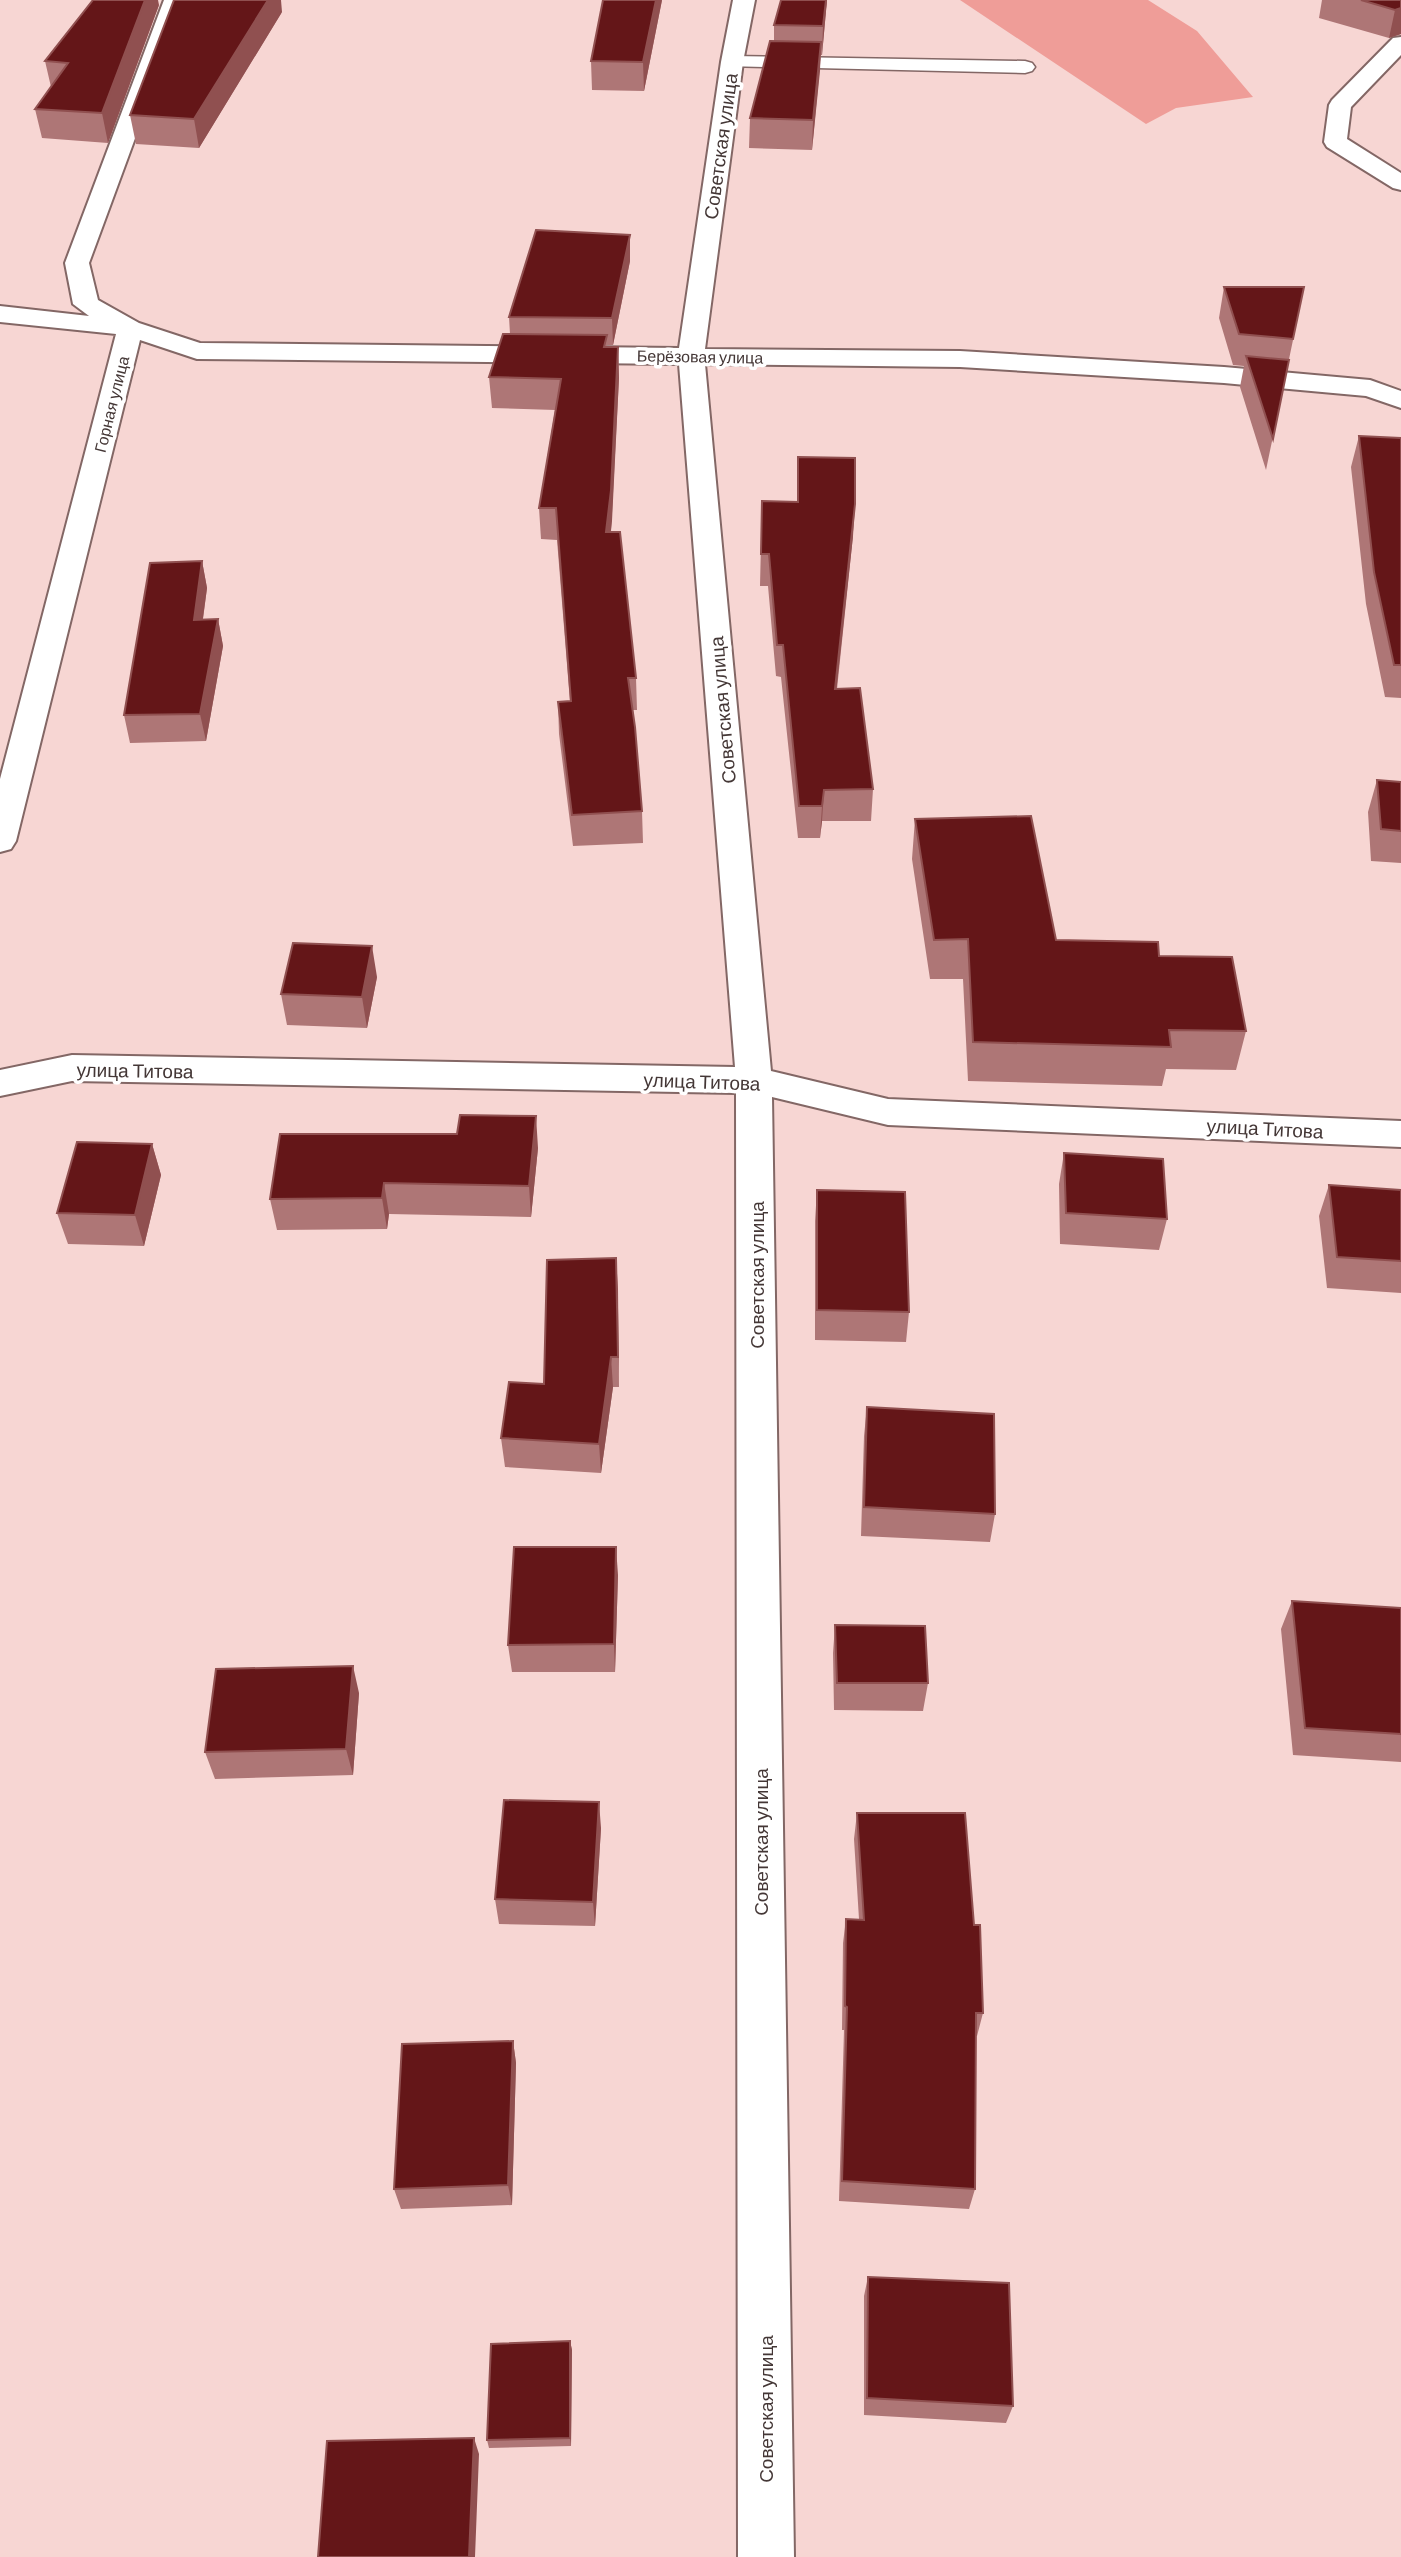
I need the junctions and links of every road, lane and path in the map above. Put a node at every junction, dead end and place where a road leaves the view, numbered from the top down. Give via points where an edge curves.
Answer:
1 (175, 0) edge
2 (744, 0) edge
3 (1401, 43) edge
4 (732, 62) junction
5 (1025, 67) dead end
6 (1401, 183) edge
7 (0, 314) edge
8 (130, 328) junction
9 (691, 356) junction
10 (1401, 400) edge
11 (0, 841) edge
12 (754, 1080) junction
13 (0, 1083) edge
14 (1401, 1134) edge
15 (766, 2557) edge

1 - 8 street, Горная улица via 78,263 86,304
2 - 4 street, Советская улица
3 - 6 street via 1340,105 1335,142
4 - 5 lane
4 - 9 street, Советская улица
7 - 8 street, Берёзовая улица
8 - 9 street, Берёзовая улица via 197,351
8 - 11 street, Горная улица
9 - 10 street, Берёзовая улица via 988,360 1370,388
9 - 12 street, Советская улица
12 - 13 street, улица Титова via 72,1068
12 - 14 street, улица Титова via 888,1112
12 - 15 street, Советская улица

